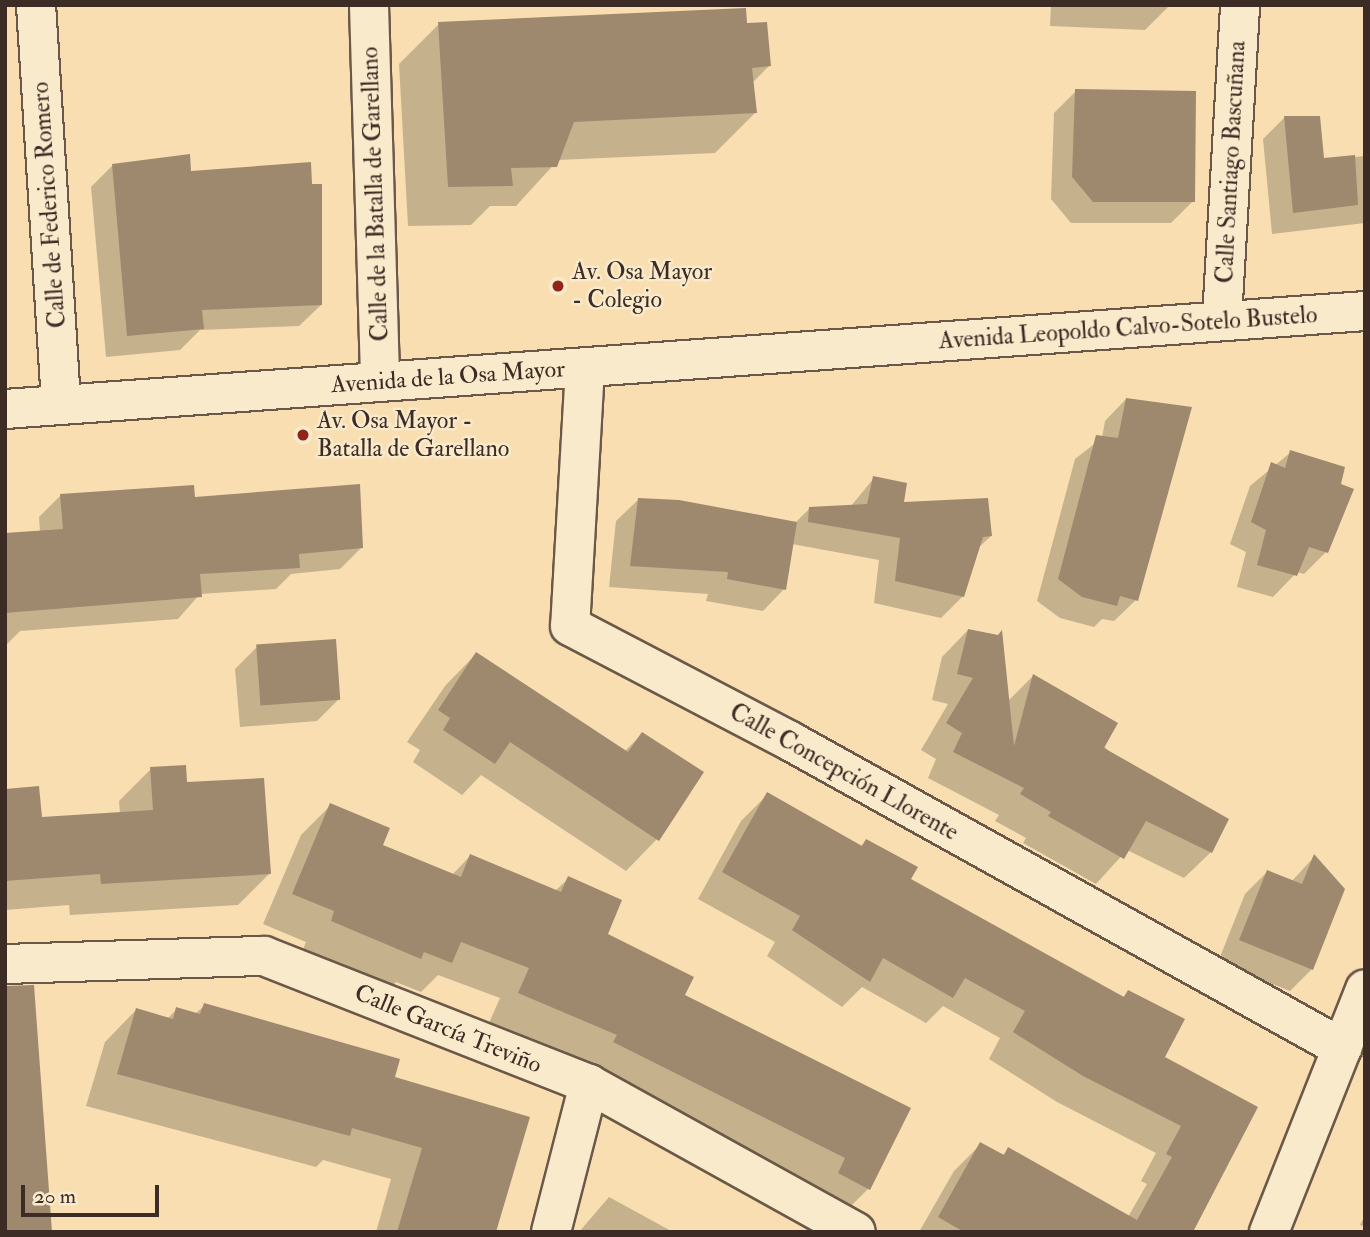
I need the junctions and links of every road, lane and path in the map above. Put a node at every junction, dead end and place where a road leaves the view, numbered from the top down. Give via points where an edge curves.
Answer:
1 (36, 5) edge
2 (369, 5) edge
3 (1240, 5) edge
4 (1365, 311) edge
5 (1222, 319) junction
6 (891, 346) joint
7 (584, 368) junction
8 (380, 382) junction
9 (61, 404) junction
10 (5, 409) edge
11 (5, 964) edge
12 (1365, 989) edge
13 (1342, 1048) junction
14 (589, 1084) junction
15 (551, 1232) edge
16 (856, 1232) edge
17 (1269, 1232) edge

1 - 9 street, Calle de Federico Romero
2 - 8 street, Calle de la Batalla de Garellano
3 - 5 street, Calle Santiago Bascuñana
4 - 5 street, Avenida Leopoldo Calvo-Sotelo Bustelo
5 - 6 street, Avenida Leopoldo Calvo-Sotelo Bustelo
6 - 7 street, Avenida de la Osa Mayor
7 - 8 street, Avenida de la Osa Mayor
7 - 13 street, Calle Concepción Llorente via 570,626 790,741
8 - 9 street, Avenida de la Osa Mayor
9 - 10 street, Avenida de la Osa Mayor
11 - 14 street, Calle García Treviño via 264,956
12 - 13 street
13 - 17 street
14 - 15 street
14 - 16 street, Calle García Treviño

